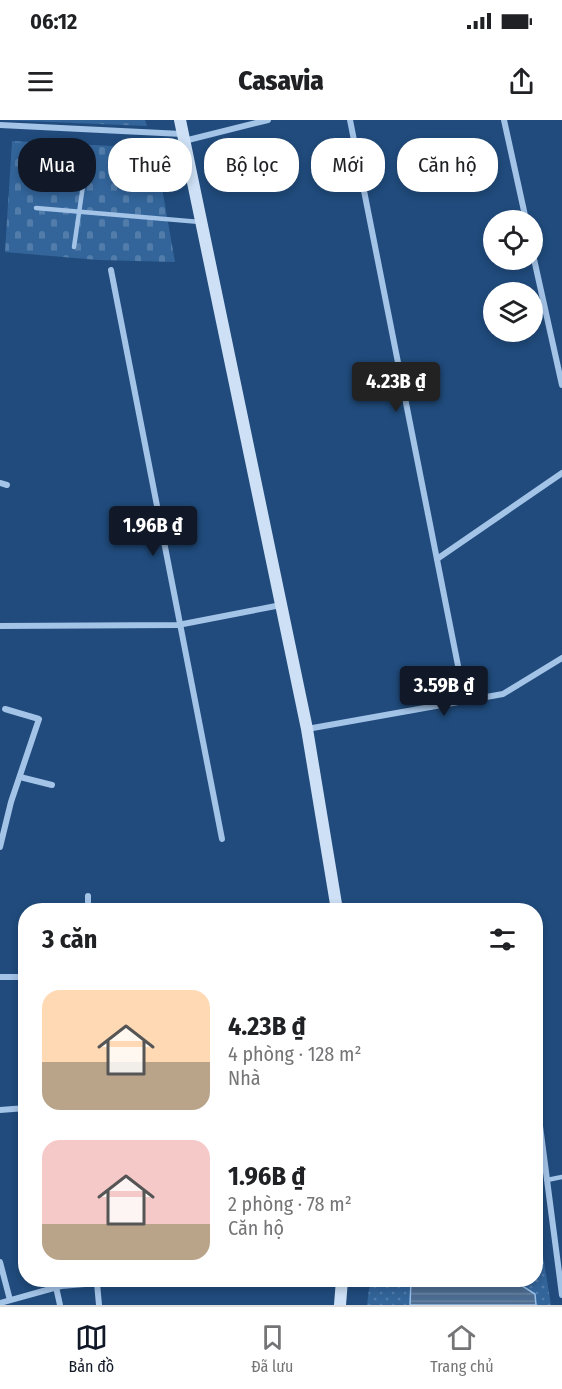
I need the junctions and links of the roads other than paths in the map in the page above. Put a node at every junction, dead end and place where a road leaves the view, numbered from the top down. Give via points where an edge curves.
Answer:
1 (180, 120) edge
2 (268, 120) edge
3 (350, 120) edge
4 (504, 120) edge
5 (0, 125) edge
6 (183, 138) junction
7 (192, 182) edge
8 (82, 192) edge
9 (36, 208) dead end
10 (524, 210) edge
11 (79, 212) junction
12 (200, 222) junction
13 (74, 247) dead end
14 (111, 270) dead end
15 (536, 270) edge
16 (562, 385) edge
17 (562, 473) edge
18 (437, 558) junction
19 (281, 605) junction
20 (178, 625) junction
21 (0, 626) edge
22 (562, 658) edge
23 (465, 701) junction
24 (5, 709) dead end
25 (307, 729) junction
26 (20, 777) junction
27 (52, 785) dead end
28 (222, 839) dead end
29 (0, 847) edge
30 (88, 896) dead end
31 (88, 903) edge
32 (336, 903) edge
33 (0, 977) edge
34 (18, 977) edge
35 (18, 1109) edge
36 (0, 1110) edge
37 (543, 1149) edge
38 (562, 1177) edge
39 (547, 1180) junction
40 (0, 1262) edge
41 (56, 1287) joint
42 (97, 1287) edge
43 (341, 1287) edge
44 (562, 1295) edge
45 (10, 1300) junction
46 (0, 1303) edge
47 (60, 1305) edge
48 (99, 1305) edge
49 (340, 1305) edge

1 - 6 street
2 - 6 street
3 - 18 street
4 - 10 street
5 - 6 street
7 - 12 street
8 - 11 lane
9 - 11 lane
11 - 12 lane
11 - 13 lane
12 - 19 street
14 - 20 street
15 - 16 street
17 - 18 street
18 - 23 street
19 - 20 street
19 - 25 street
20 - 21 street
20 - 28 street
22 - 23 street via 503,694
23 - 25 street
24 - 26 street via 39,719
25 - 32 street
26 - 27 street
26 - 29 street
30 - 31 street
33 - 34 street
35 - 36 street
37 - 39 street
38 - 39 lane
39 - 44 street
40 - 45 street
41 - 45 street
41 - 47 street
42 - 48 street
43 - 49 street
45 - 46 street

